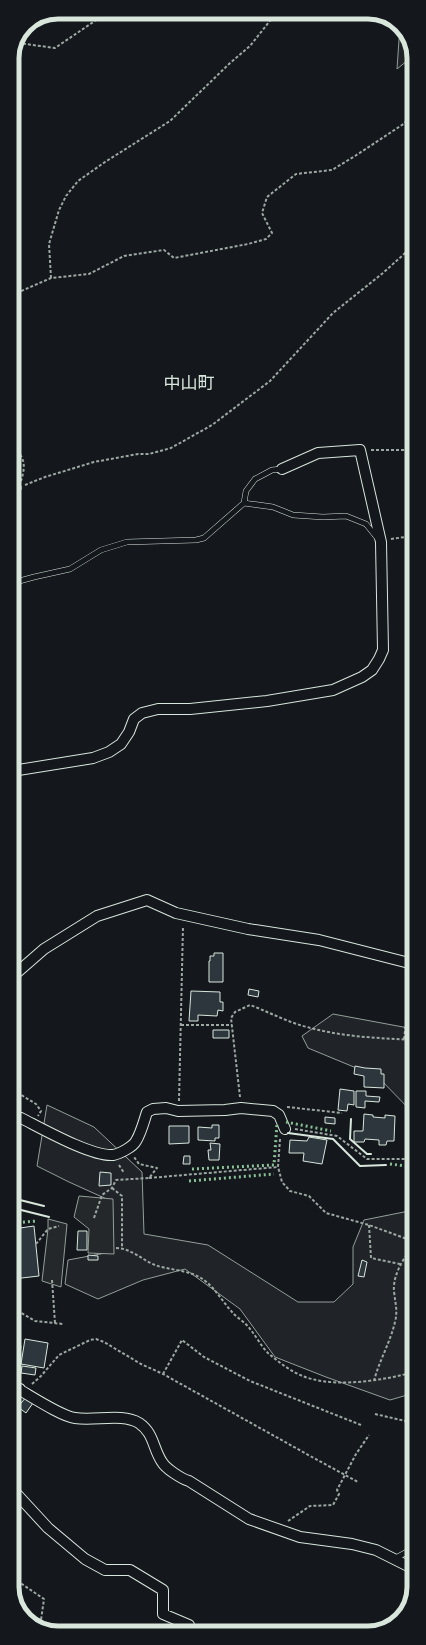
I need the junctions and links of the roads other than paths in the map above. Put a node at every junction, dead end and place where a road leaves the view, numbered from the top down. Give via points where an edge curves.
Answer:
1 (282, 469) joint
2 (244, 503) junction
3 (381, 542) junction
4 (19, 581) edge
5 (19, 770) edge
6 (407, 962) edge
7 (19, 970) edge
8 (19, 1118) edge
9 (285, 1129) road end
10 (19, 1389) edge
11 (19, 1497) edge
12 (407, 1552) edge
13 (394, 1559) junction
14 (407, 1566) edge
15 (189, 1626) dead end

1 - 2 lane via 272,470 255,479 246,491
1 - 3 street via 318,452 360,450
2 - 3 lane via 273,507 293,515 346,516 366,524
2 - 4 lane via 204,538 127,542 101,550 70,570
3 - 5 street via 383,650 372,670 362,677 333,690 267,701 190,709 158,708 142,713 134,719 121,744 109,752 93,758
6 - 7 street via 319,940 248,929 184,915 147,900 98,916 44,949
8 - 9 street via 94,1152 113,1155 136,1142 147,1112 153,1109 241,1108 273,1111 279,1115
10 - 13 street via 74,1418 126,1418 138,1423 149,1432 162,1463 183,1480 189,1481 249,1519 281,1532 352,1544 376,1550
11 - 15 street via 48,1528 85,1559 105,1570 130,1570 163,1590 163,1614
12 - 13 lane
13 - 14 street

